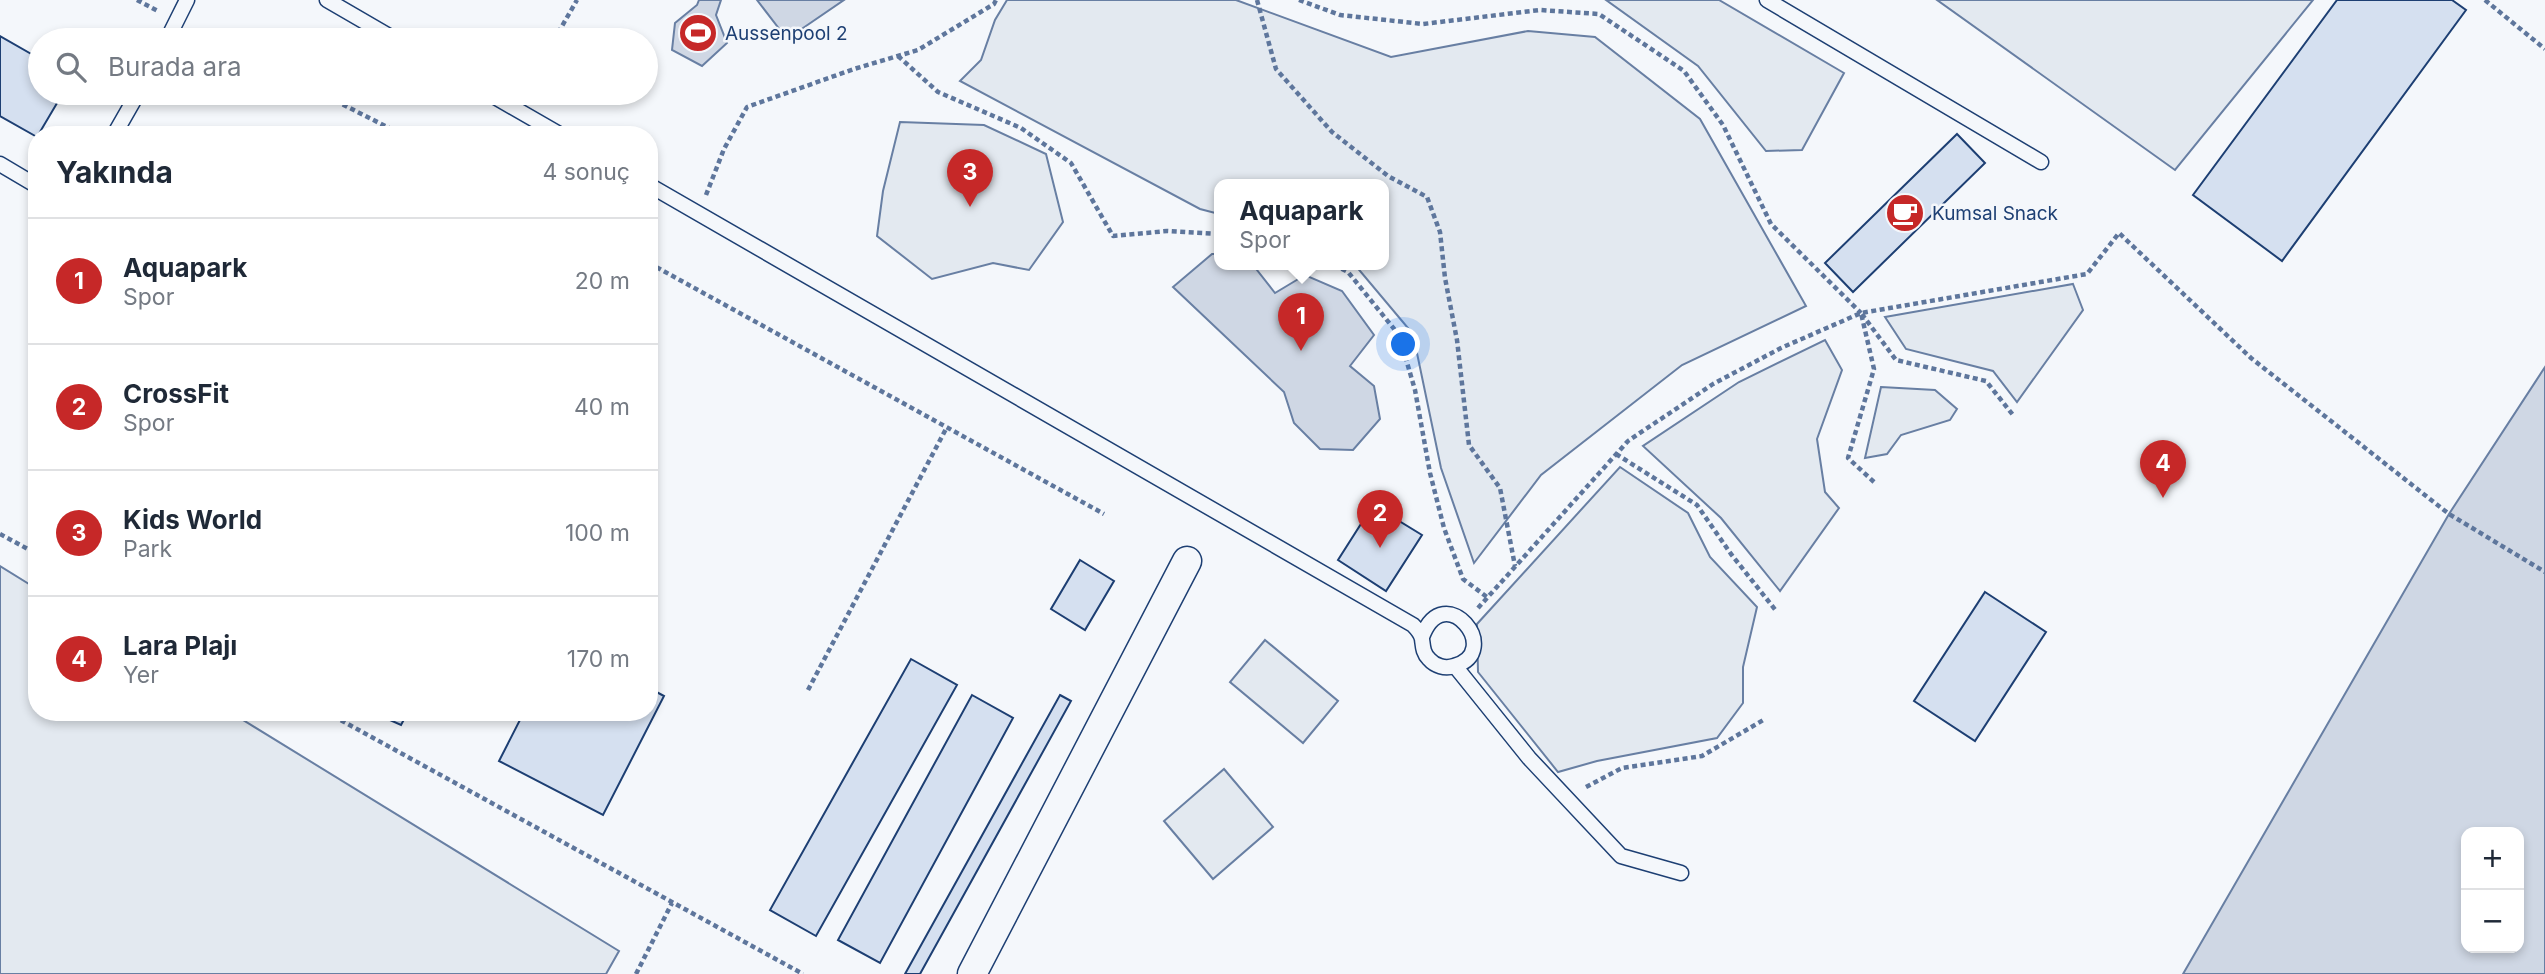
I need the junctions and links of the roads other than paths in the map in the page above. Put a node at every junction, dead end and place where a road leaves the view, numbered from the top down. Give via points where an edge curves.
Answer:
1 (187, 0) edge
2 (327, 0) edge
3 (1767, 0) edge
4 (173, 28) edge
5 (375, 28) edge
6 (131, 105) edge
7 (509, 105) edge
8 (119, 126) edge
9 (545, 126) edge
10 (2041, 162) dead end
11 (0, 164) edge
12 (28, 181) edge
13 (658, 190) edge
14 (1188, 561) dead end
15 (1422, 636) junction
16 (1455, 666) junction
17 (1681, 873) dead end
18 (972, 974) edge

1 - 4 lane
2 - 5 lane
3 - 10 lane
6 - 8 lane
7 - 9 lane
11 - 12 lane
13 - 15 lane via 1413,625
14 - 18 street
15 - 16 lane via 1430,661
15 - 16 lane via 1439,616 1465,622 1474,638 1473,648
16 - 17 lane via 1529,758 1621,856

